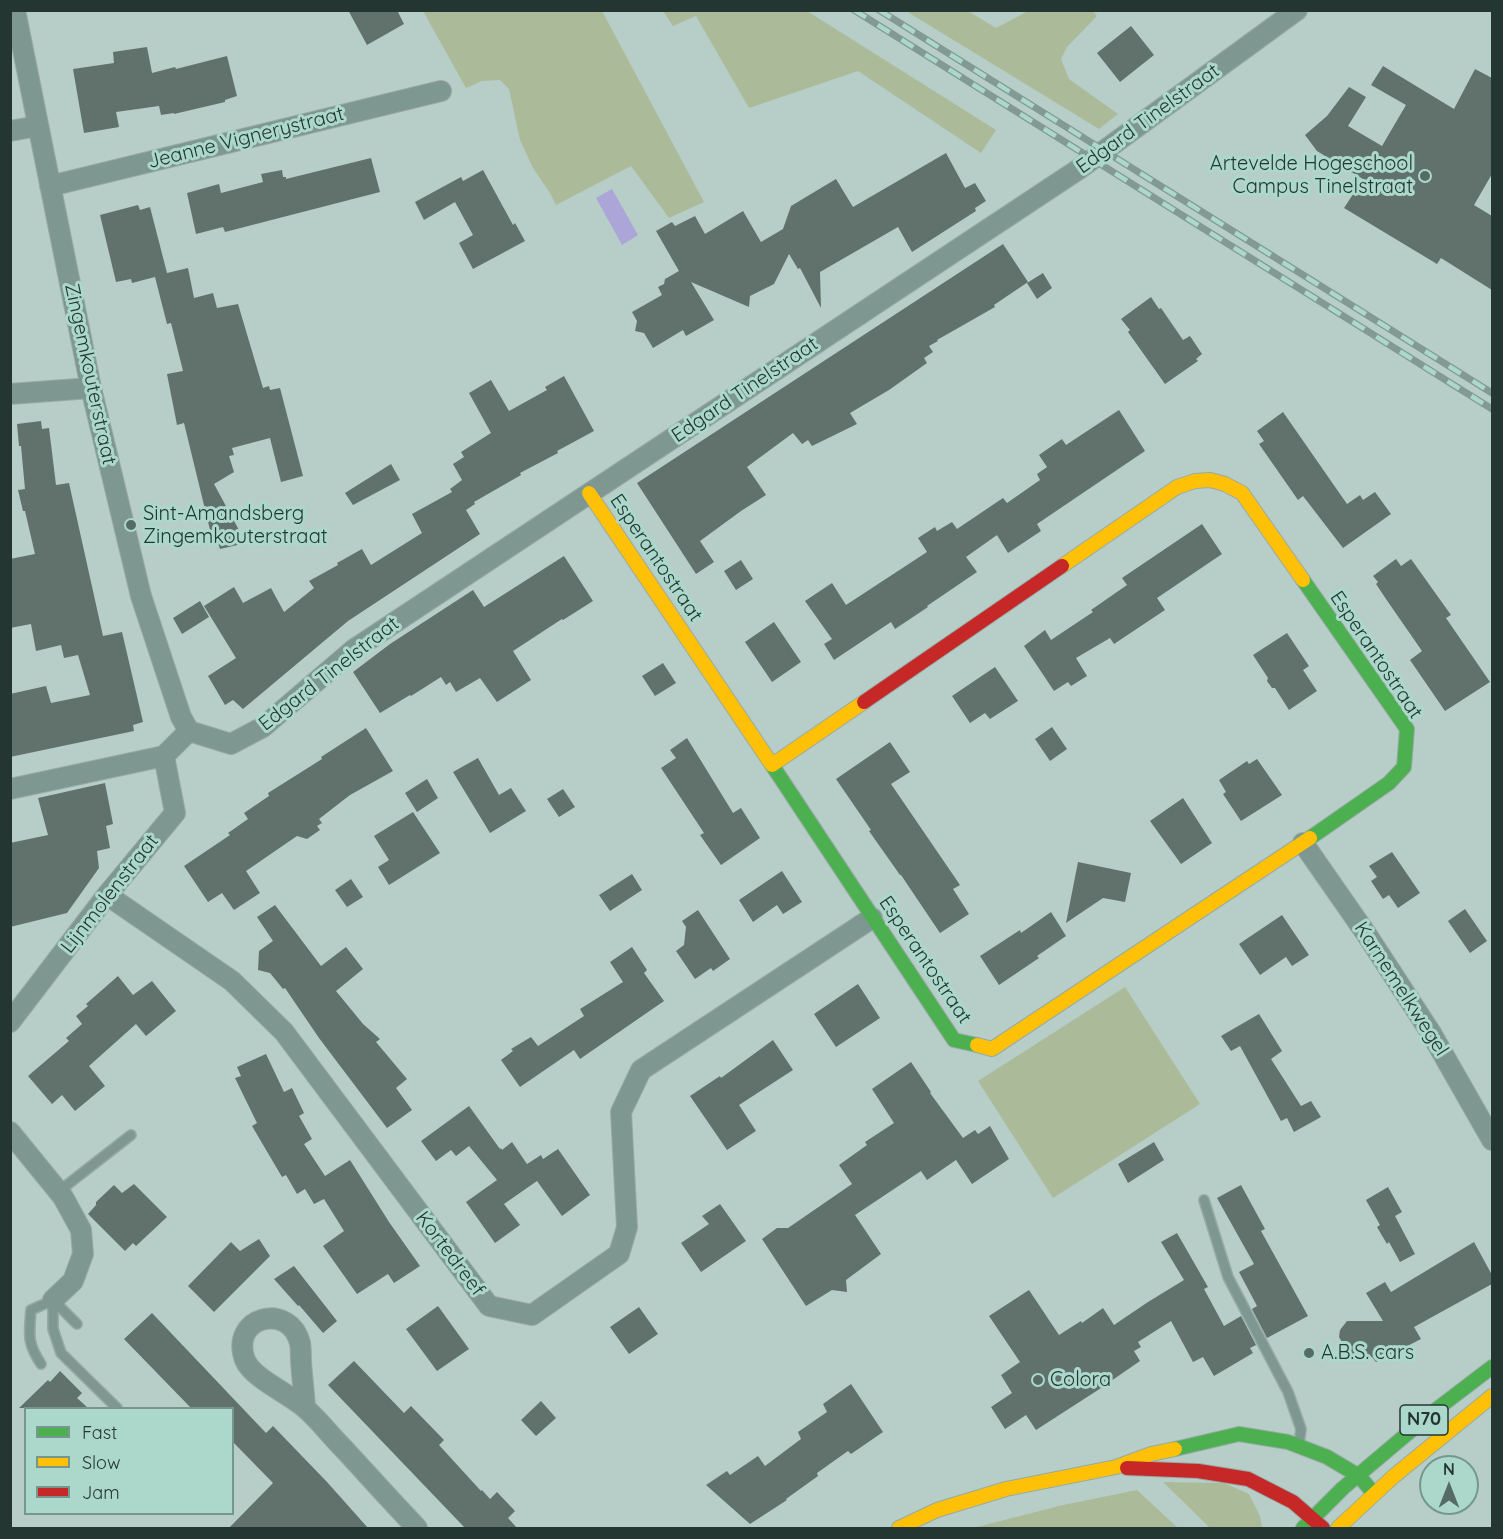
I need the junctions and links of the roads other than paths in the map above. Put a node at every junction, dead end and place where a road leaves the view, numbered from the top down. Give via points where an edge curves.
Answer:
1 (15, 10) edge
2 (1297, 10) edge
3 (441, 91) dead end
4 (38, 126) junction
5 (10, 131) edge
6 (50, 186) junction
7 (91, 388) junction
8 (10, 394) edge
9 (589, 493) junction
10 (189, 731) junction
11 (164, 756) junction
12 (772, 765) junction
13 (10, 789) edge
14 (1303, 843) junction
15 (107, 895) junction
16 (872, 918) junction
17 (10, 1022) edge
18 (10, 1132) edge
19 (131, 1135) dead end
20 (1492, 1140) edge
21 (58, 1192) junction
22 (1204, 1200) dead end
23 (53, 1300) junction
24 (77, 1324) dead end
25 (41, 1365) dead end
26 (1492, 1367) edge
27 (1492, 1396) edge
28 (116, 1407) edge
29 (305, 1407) dead end
30 (1298, 1446) junction
31 (1116, 1467) junction
32 (1359, 1476) junction
33 (1374, 1494) junction
34 (1307, 1524) edge
35 (417, 1528) edge
36 (899, 1528) edge
37 (1323, 1528) edge
38 (1338, 1528) edge

1 - 4 street, Zingemkouterstraat
2 - 9 street, Edgard Tinelstraat via 1079,169
3 - 6 street, Jeanne Vignerystraat
4 - 5 street
4 - 6 street, Zingemkouterstraat
6 - 7 street, Zingemkouterstraat
7 - 8 street
7 - 10 street, Zingemkouterstraat via 141,596
9 - 10 street, Edgard Tinelstraat via 353,650 263,727 231,744
9 - 12 street, Esperantostraat
10 - 11 street
11 - 13 street
11 - 15 street, Lijnmolenstraat via 175,813
12 - 14 street, Esperantostraat via 1178,487 1204,479 1218,481 1242,492 1407,729 1404,767 1389,783
12 - 16 street, Esperantostraat
14 - 16 street, Esperantostraat via 992,1049 954,1040
14 - 20 street, Karnemelkwegel via 1431,1033
15 - 16 street, Kortedreef via 232,981 284,1032 489,1306 532,1315 619,1254 627,1227 621,1112 641,1070
15 - 17 street, Lijnmolenstraat
18 - 21 street
19 - 21 lane
21 - 23 street via 81,1230 83,1254 73,1281
22 - 30 lane via 1228,1278 1288,1392 1301,1429
23 - 24 lane
23 - 25 lane via 32,1310 32,1350
23 - 28 lane via 53,1329 61,1353
26 - 32 street, N70
27 - 33 street, N70
29 - 35 street
30 - 31 street via 1239,1434 1151,1454
30 - 32 street
31 - 34 street via 1198,1471 1248,1479 1293,1502
31 - 36 street via 1006,1489 937,1510
32 - 33 street
32 - 34 street, N70
33 - 38 street, N70
34 - 37 street

